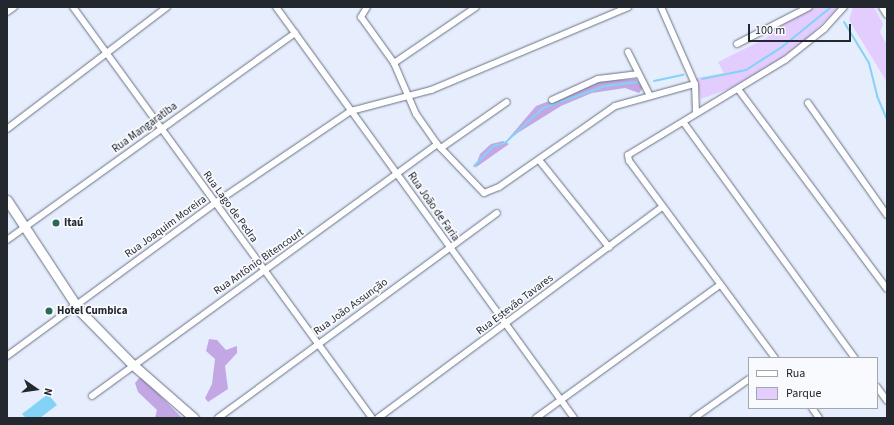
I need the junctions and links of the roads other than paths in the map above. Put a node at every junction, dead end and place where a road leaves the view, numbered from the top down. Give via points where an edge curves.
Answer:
1 (14, 7) edge
2 (73, 7) edge
3 (168, 7) edge
4 (276, 7) edge
5 (366, 7) edge
6 (476, 7) edge
7 (628, 7) edge
8 (661, 7) edge
9 (809, 7) edge
10 (844, 7) edge
11 (882, 7) edge
12 (7, 12) edge
13 (887, 15) edge
14 (295, 33) junction
15 (737, 44) dead end
16 (628, 52) dead end
17 (106, 53) junction
18 (394, 63) junction
19 (637, 74) junction
20 (695, 84) junction
21 (738, 89) junction
22 (650, 96) junction
23 (408, 99) junction
24 (552, 100) dead end
25 (507, 102) dead end
26 (808, 103) dead end
27 (351, 111) junction
28 (696, 113) junction
29 (684, 122) junction
30 (161, 128) junction
31 (7, 129) edge
32 (439, 146) junction
33 (539, 160) junction
34 (398, 175) junction
35 (7, 200) edge
36 (214, 203) junction
37 (662, 207) junction
38 (497, 213) dead end
39 (887, 215) edge
40 (24, 228) junction
41 (7, 240) edge
42 (450, 247) junction
43 (609, 247) junction
44 (264, 270) junction
45 (720, 284) junction
46 (887, 289) edge
47 (76, 305) junction
48 (504, 326) junction
49 (318, 344) junction
50 (7, 356) edge
51 (774, 357) edge
52 (855, 357) edge
53 (132, 364) junction
54 (748, 380) edge
55 (878, 388) edge
56 (92, 396) dead end
57 (561, 400) junction
58 (887, 401) edge
59 (813, 409) edge
60 (194, 418) edge
61 (218, 418) edge
62 (372, 418) edge
63 (378, 418) edge
64 (536, 418) edge
65 (574, 418) edge
66 (694, 418) edge
67 (819, 418) edge

1 - 12 street
2 - 17 street, Rua Lago de Pedra
3 - 17 street
4 - 14 street, Rua João de Faria
5 - 18 street via 361,17
6 - 18 street
7 - 23 street, Rua Joaquim Moreira
8 - 20 street
9 - 15 street
10 - 21 street via 811,40
11 - 13 street
14 - 27 street, Rua João de Faria
14 - 30 street, Rua Mangaratiba
16 - 19 street
17 - 30 street, Rua Lago de Pedra
17 - 31 street
18 - 23 street
19 - 22 street
19 - 24 street via 598,79
20 - 22 street
20 - 28 street
21 - 28 street
21 - 46 street
22 - 33 street via 615,106
23 - 27 street, Rua Joaquim Moreira
23 - 32 street
25 - 32 street, Rua Antônio Bitencourt
26 - 39 street
27 - 34 street, Rua João de Faria
27 - 36 street, Rua Joaquim Moreira
28 - 29 street
29 - 37 street via 630,152 629,161
29 - 52 street
30 - 36 street, Rua Lago de Pedra
30 - 40 street, Rua Mangaratiba
32 - 33 street via 480,192 488,193
32 - 34 street, Rua Antônio Bitencourt
33 - 43 street
34 - 42 street, Rua João de Faria
34 - 44 street, Rua Antônio Bitencourt
35 - 40 main road
36 - 44 street, Rua Lago de Pedra
36 - 47 street, Rua Joaquim Moreira
37 - 43 street, Rua Estevão Tavares
37 - 45 street
38 - 42 street, Rua João Assunção
40 - 41 street, Rua Mangaratiba
40 - 47 main road
42 - 48 street, Rua João de Faria
42 - 49 street, Rua João Assunção
43 - 48 street, Rua Estevão Tavares
44 - 49 street, Rua Lago de Pedra
44 - 53 street, Rua Antônio Bitencourt
45 - 51 street
45 - 57 street
47 - 50 street, Rua Joaquim Moreira
47 - 53 main road
48 - 57 street, Rua João de Faria
48 - 63 street, Rua Estevão Tavares
49 - 61 street, Rua João Assunção
49 - 62 street, Rua Lago de Pedra
53 - 56 street, Rua Antônio Bitencourt
53 - 60 main road
54 - 66 street
55 - 58 street
57 - 64 street
57 - 65 street, Rua João de Faria
59 - 67 street

